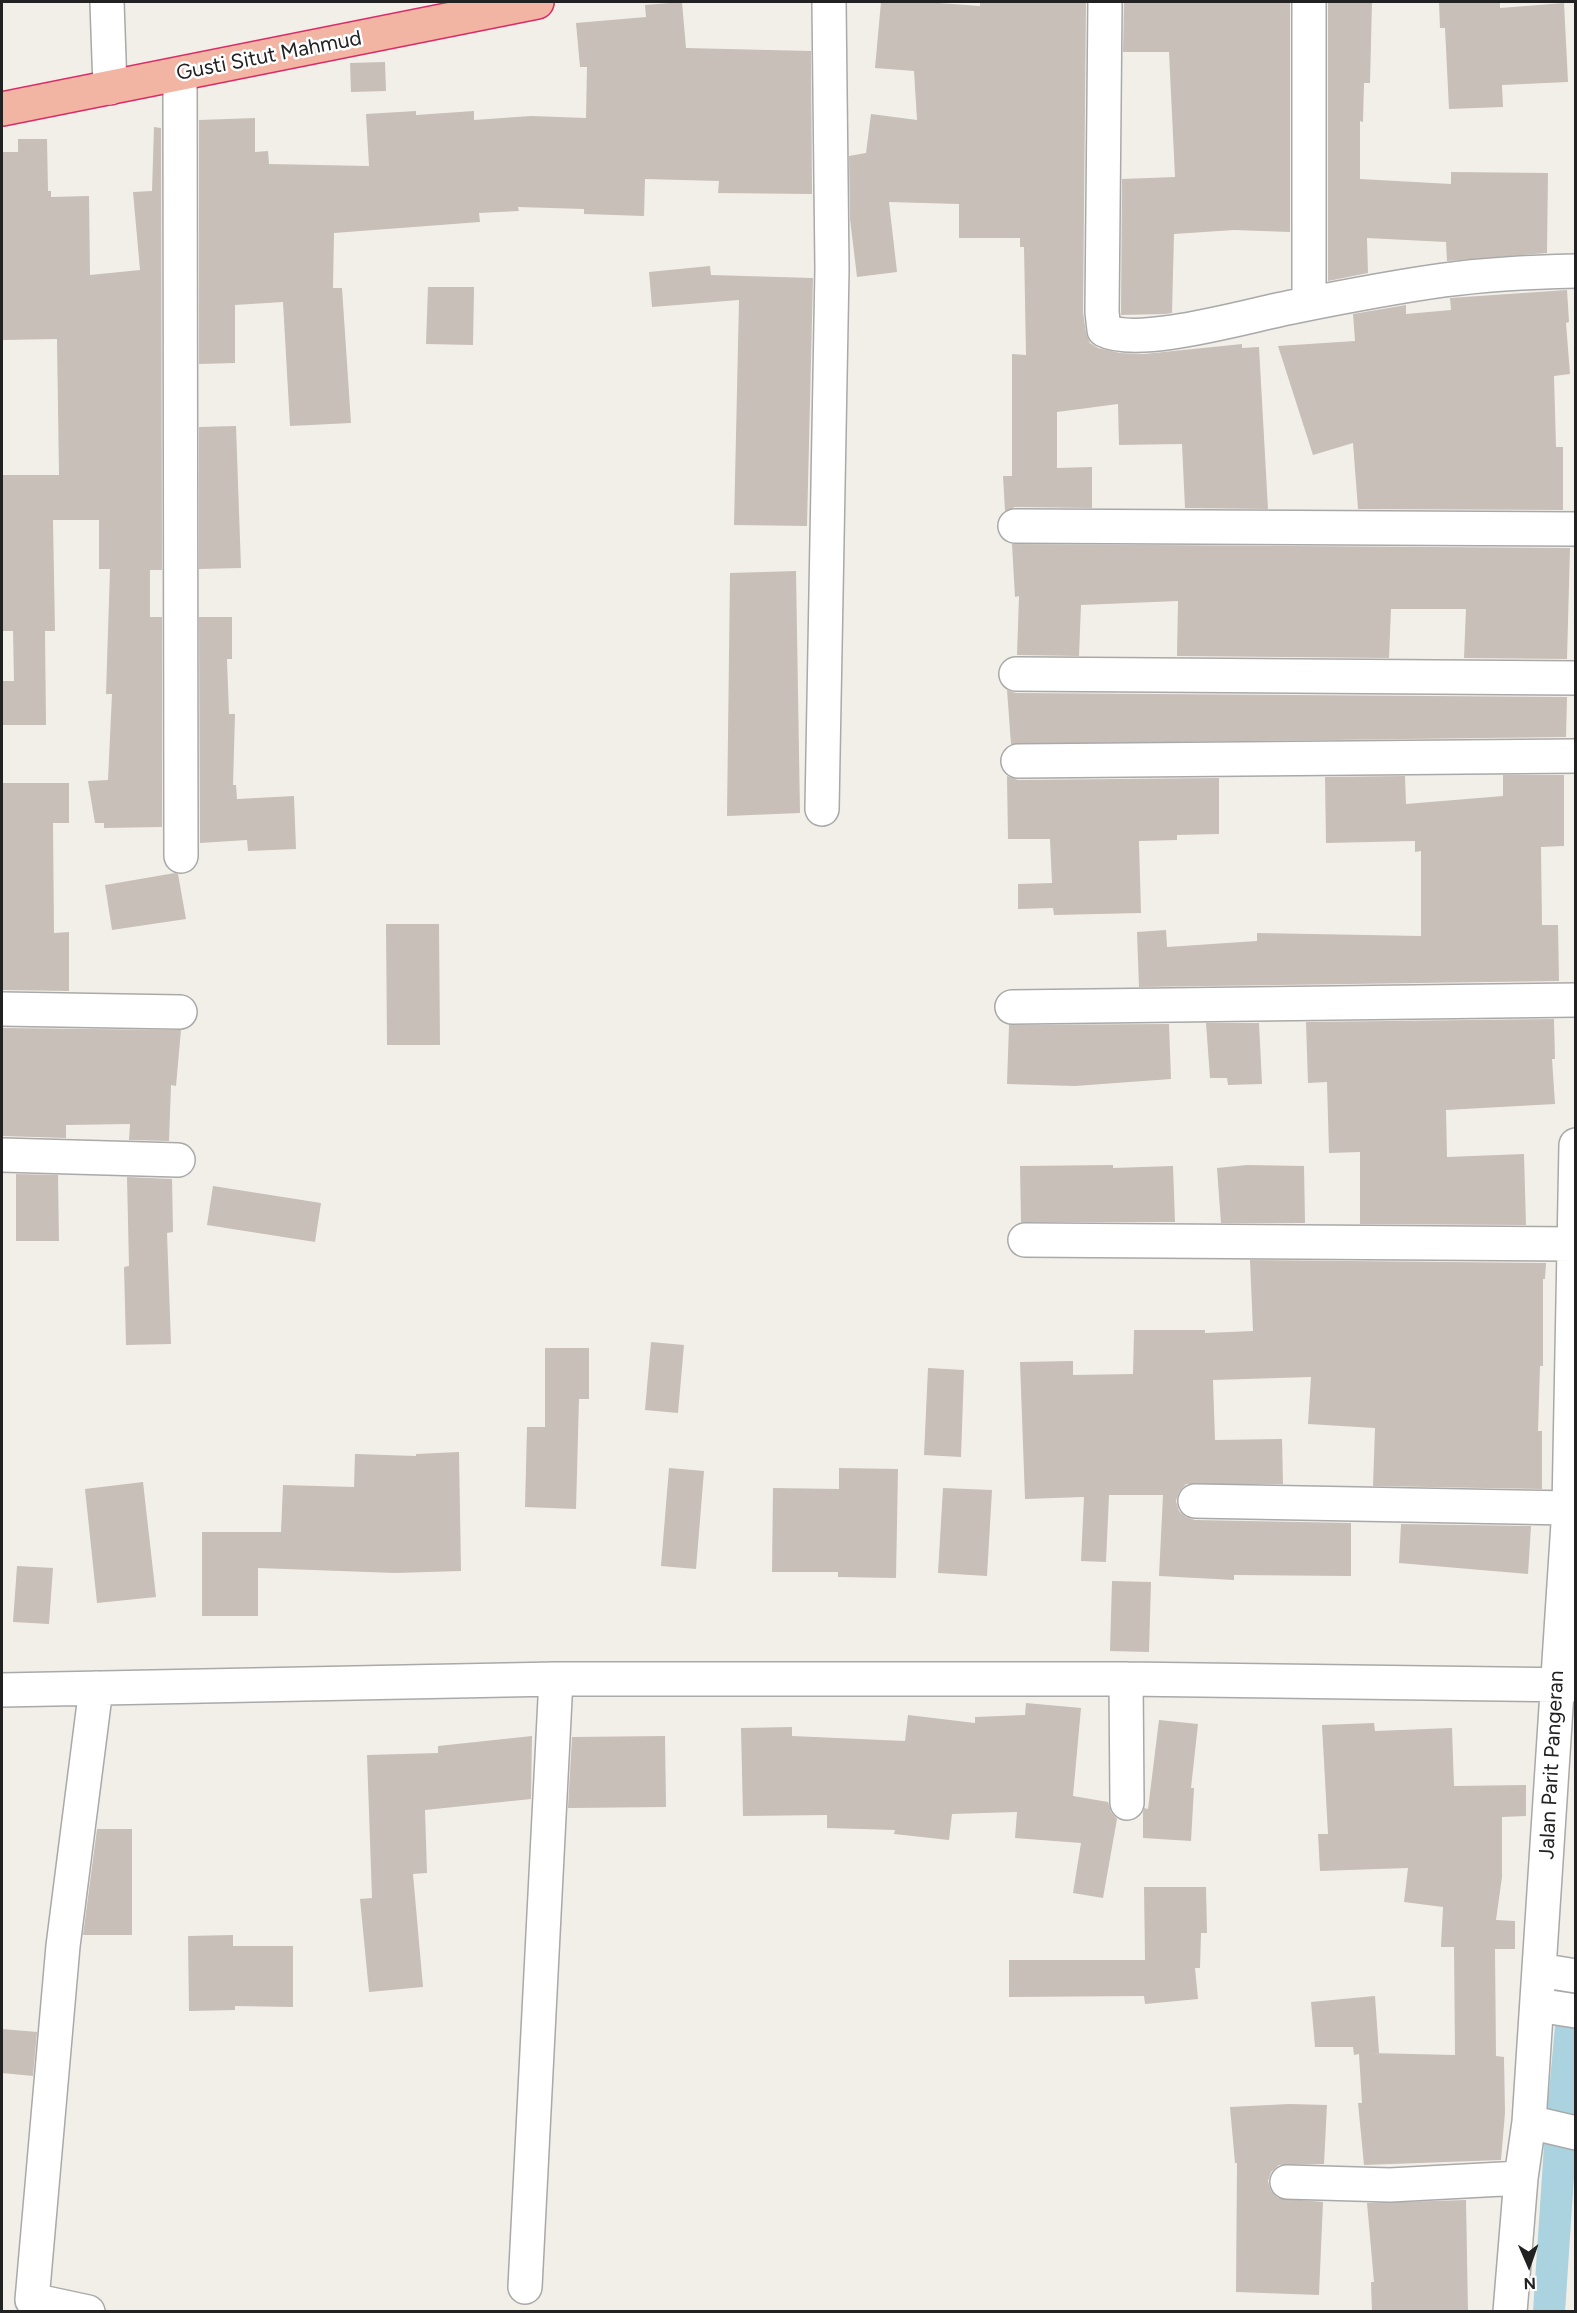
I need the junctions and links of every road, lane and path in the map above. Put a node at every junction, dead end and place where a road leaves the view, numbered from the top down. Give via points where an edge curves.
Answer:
1 (108, 2) edge
2 (829, 2) edge
3 (1105, 2) edge
4 (1309, 2) edge
5 (524, 3) edge
6 (180, 74) junction
7 (110, 88) junction
8 (2, 109) edge
9 (1575, 271) edge
10 (1309, 303) junction
11 (1015, 526) dead end
12 (1575, 529) edge
13 (1016, 674) dead end
14 (1575, 678) edge
15 (1575, 756) edge
16 (1018, 761) dead end
17 (822, 809) dead end
18 (182, 856) dead end
19 (1575, 1000) edge
20 (1012, 1007) dead end
21 (2, 1009) edge
22 (180, 1012) dead end
23 (1575, 1145) edge
24 (2, 1155) edge
25 (178, 1160) dead end
26 (1024, 1240) dead end
27 (1573, 1244) junction
28 (1195, 1501) dead end
29 (1569, 1508) junction
30 (556, 1679) junction
31 (1126, 1679) junction
32 (1568, 1684) edge
33 (96, 1688) junction
34 (2, 1690) edge
35 (1127, 1803) dead end
36 (1540, 1970) junction
37 (1575, 1976) edge
38 (1556, 2009) edge
39 (1536, 2124) junction
40 (1575, 2133) edge
41 (1521, 2178) junction
42 (1287, 2182) dead end
43 (525, 2287) dead end
44 (88, 2312) edge
45 (1510, 2312) edge

1 - 7 street
2 - 17 street via 832,269
3 - 10 street via 1104,330 1113,335 1135,336
4 - 10 street
5 - 6 highway, Gusti Situt Mahmud
6 - 7 highway, Gusti Situt Mahmud
6 - 18 street
7 - 8 highway, Gusti Situt Mahmud
9 - 10 street via 1443,280
11 - 12 street
13 - 14 street
15 - 16 street
19 - 20 street
21 - 22 street
23 - 27 street, Jalan Parit Pangeran
24 - 25 street
26 - 27 street
27 - 29 street, Jalan Parit Pangeran
28 - 29 street
29 - 32 street, Jalan Parit Pangeran
30 - 31 street
30 - 33 street
30 - 43 street
31 - 32 street
31 - 35 street
32 - 36 street, Jalan Parit Pangeran
33 - 34 street
33 - 44 street via 63,1946 32,2300
36 - 37 street
36 - 38 street, Jalan Parit Pangeran
38 - 39 street, Jalan Parit Pangeran
39 - 40 street
39 - 41 street, Jalan Parit Pangeran
41 - 42 street via 1390,2185
41 - 45 street, Jalan Parit Pangeran

